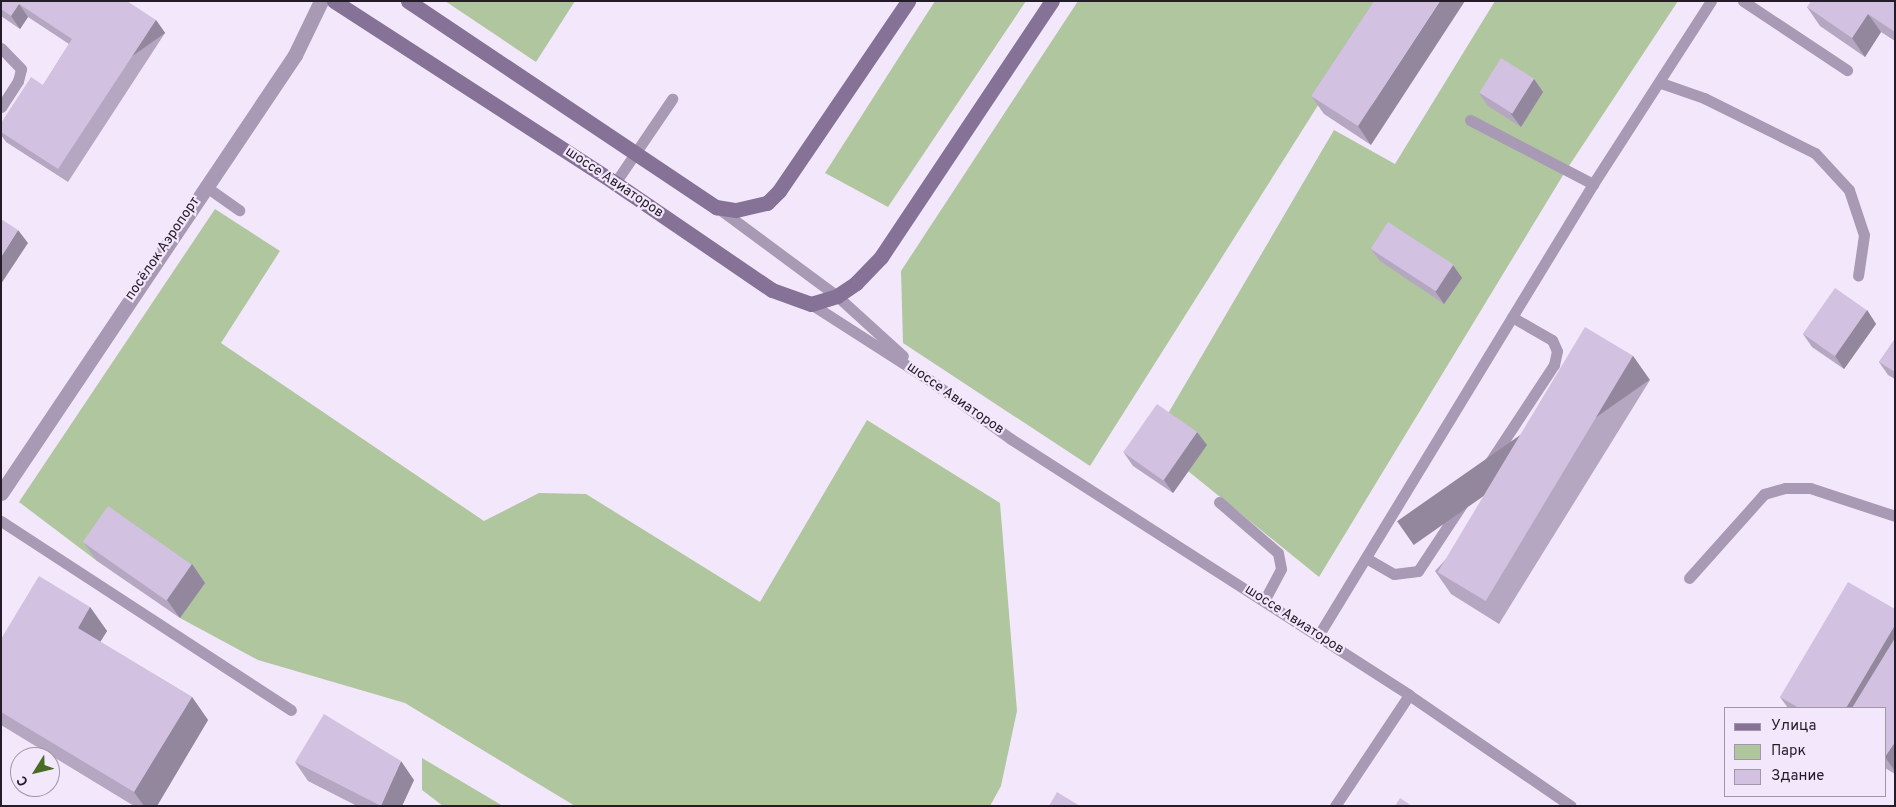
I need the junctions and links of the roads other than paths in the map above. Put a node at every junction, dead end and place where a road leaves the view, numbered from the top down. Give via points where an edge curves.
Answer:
1 (320, 1) edge
2 (334, 1) edge
3 (408, 1) edge
4 (908, 1) edge
5 (1052, 1) edge
6 (1711, 1) edge
7 (1743, 1) edge
8 (1, 48) edge
9 (1847, 70) dead end
10 (1661, 83) junction
11 (672, 99) dead end
12 (1, 107) edge
13 (1470, 120) dead end
14 (633, 153) junction
15 (614, 183) junction
16 (1593, 184) junction
17 (205, 186) junction
18 (716, 206) junction
19 (239, 210) dead end
20 (1858, 276) dead end
21 (837, 296) junction
22 (811, 304) junction
23 (1512, 316) junction
24 (928, 379) junction
25 (1, 493) edge
26 (1219, 502) dead end
27 (1895, 516) edge
28 (1, 522) edge
29 (1366, 558) junction
30 (1690, 578) dead end
31 (1264, 601) junction
32 (1318, 636) junction
33 (1408, 695) junction
34 (291, 710) dead end
35 (1557, 801) edge
36 (1335, 806) edge
37 (1571, 806) edge

1 - 17 street, посёлок Аэропорт via 295,54
2 - 15 main road, шоссе Авиаторов
3 - 14 main road
4 - 18 main road via 780,190 767,203 752,207 736,210
5 - 21 main road via 881,256 856,283
6 - 10 lane
7 - 9 lane
8 - 12 lane via 21,69 18,81
10 - 16 lane
10 - 20 lane via 1704,98 1815,153 1849,190 1864,236
11 - 14 lane
13 - 16 lane
14 - 15 lane
14 - 18 main road
15 - 22 main road, шоссе Авиаторов via 772,290
16 - 23 lane
17 - 19 lane
17 - 25 street, посёлок Аэропорт
18 - 21 lane
21 - 22 main road
21 - 24 lane
22 - 24 lane, шоссе Авиаторов
23 - 29 lane
23 - 29 lane via 1552,340 1557,351 1554,365 1418,571 1394,574
24 - 31 lane, шоссе Авиаторов via 1011,439
26 - 31 lane via 1278,553 1281,569
27 - 30 lane via 1810,488 1785,488 1764,494
28 - 34 lane
29 - 32 lane
31 - 32 lane, шоссе Авиаторов
32 - 33 lane, шоссе Авиаторов
33 - 35 lane, шоссе Авиаторов
33 - 36 lane
35 - 37 lane, шоссе Авиаторов

